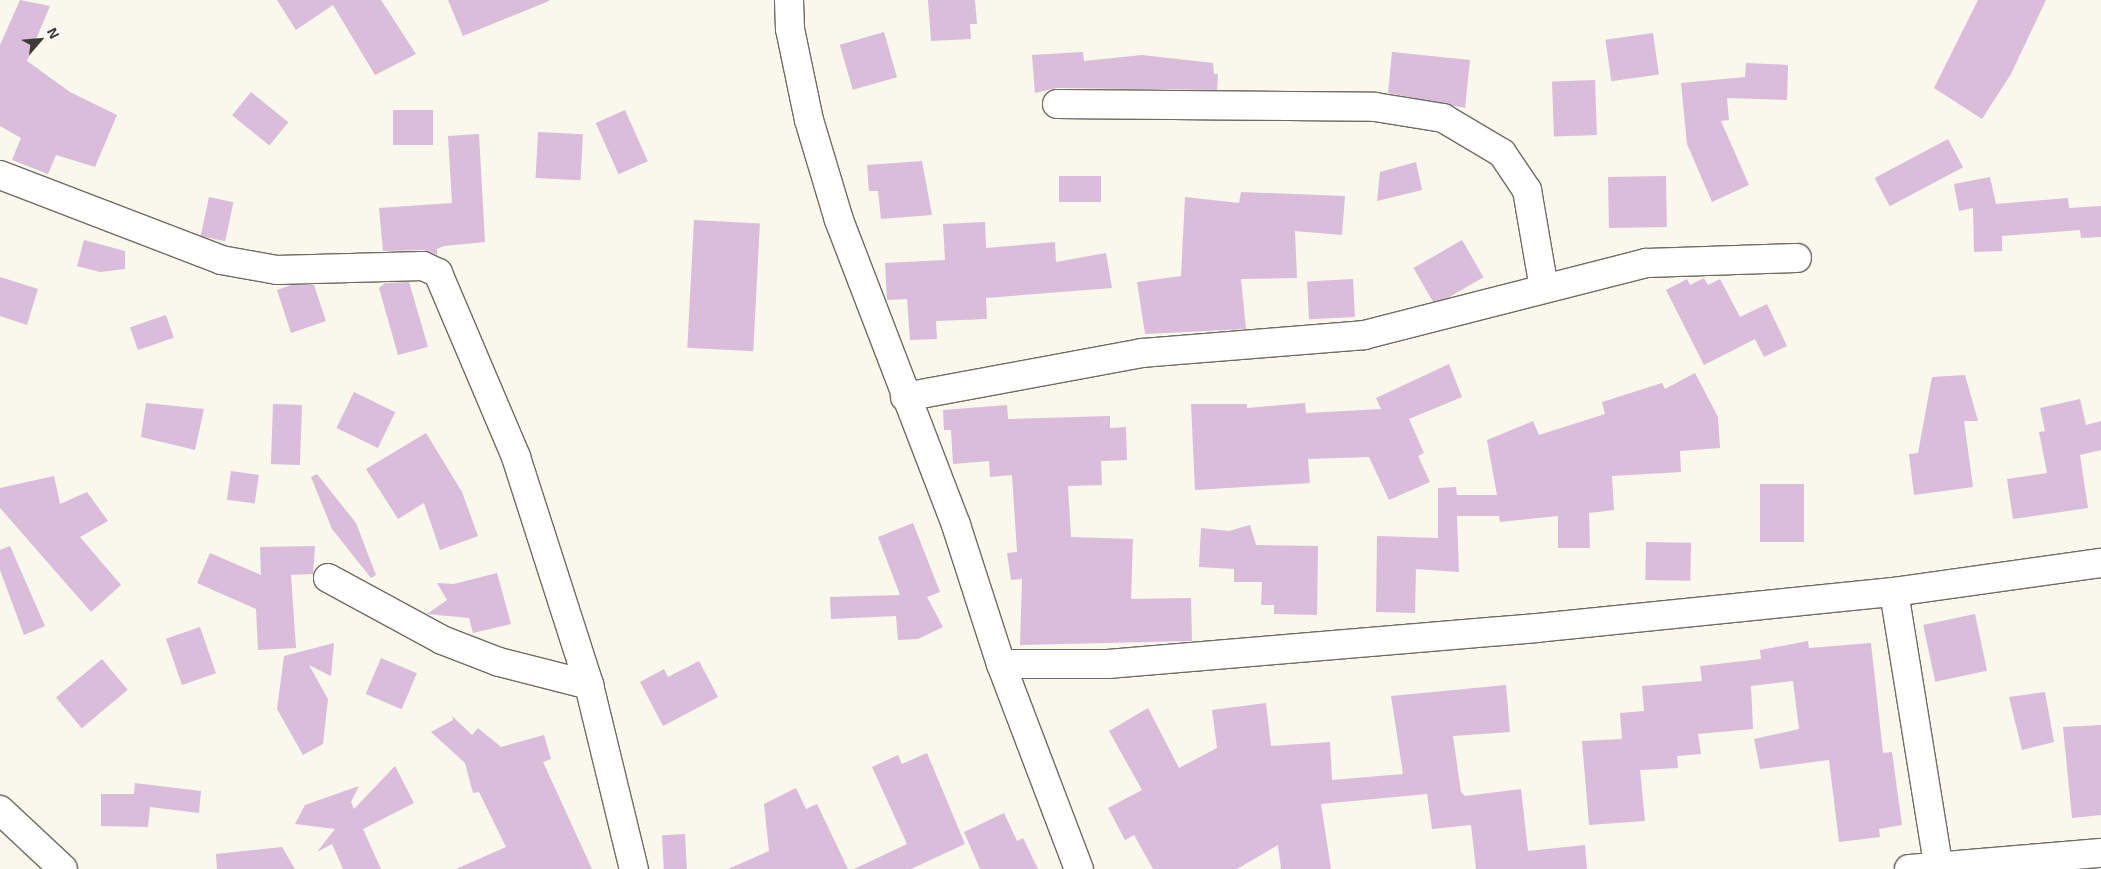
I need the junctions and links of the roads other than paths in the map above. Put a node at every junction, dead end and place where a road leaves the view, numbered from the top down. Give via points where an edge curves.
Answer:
1 (789, 0) edge
2 (1057, 104) dead end
3 (0, 174) edge
4 (1797, 258) dead end
5 (1544, 288) junction
6 (905, 397) junction
7 (2101, 563) edge
8 (328, 578) dead end
9 (1894, 592) junction
10 (1001, 664) junction
11 (589, 685) junction
12 (0, 810) edge
13 (2101, 853) edge
14 (1939, 867) edge
15 (63, 869) edge
16 (634, 869) edge
17 (1079, 869) edge
18 (1909, 869) edge

1 - 6 street via 790,29 828,184
2 - 5 street via 1375,107 1443,118 1502,153 1528,190
3 - 11 street via 221,260 277,270 424,266 438,273 516,457
4 - 5 street via 1646,264
5 - 6 street via 1364,335 1142,353
6 - 10 street via 956,525
7 - 9 street
8 - 11 street via 442,640 499,662
9 - 10 street via 1284,650 1108,664
9 - 14 street
10 - 17 street
11 - 16 street
12 - 15 street
13 - 14 street
14 - 18 street

